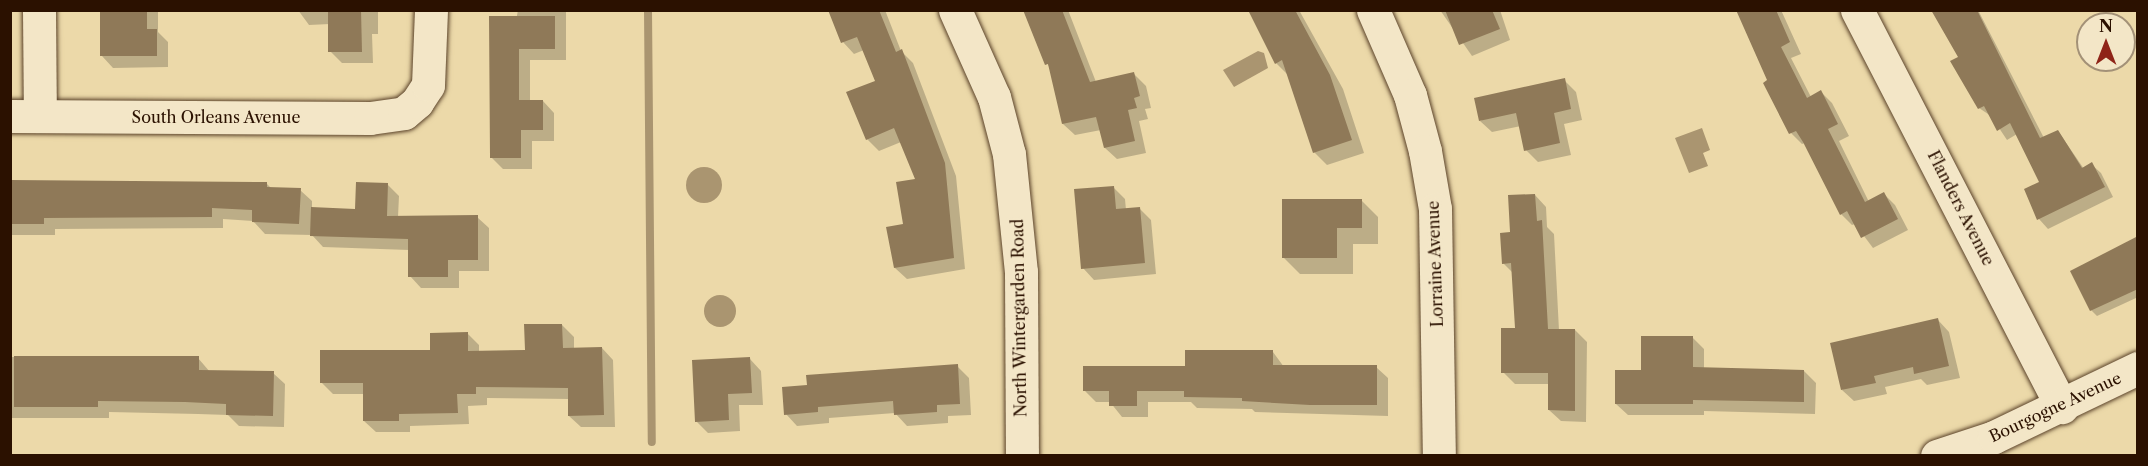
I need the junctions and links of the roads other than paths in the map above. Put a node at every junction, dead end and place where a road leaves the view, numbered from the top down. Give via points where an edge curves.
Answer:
1 (39, 10) edge
2 (431, 10) edge
3 (955, 10) edge
4 (1373, 10) edge
5 (1857, 10) edge
6 (25, 116) edge
7 (2138, 368) edge
8 (2062, 407) junction
9 (1022, 456) edge
10 (1439, 456) edge
11 (1937, 456) edge

1 - 6 street
2 - 6 street, South Orleans Avenue via 428,85 404,113 370,118
3 - 9 street, North Wintergarden Road via 994,97 1010,166 1021,272
4 - 10 street, Lorraine Avenue via 1410,94 1435,209
5 - 8 street, Flanders Avenue
7 - 8 street, Bourgogne Avenue
8 - 11 street, Bourgogne Avenue via 1994,437

